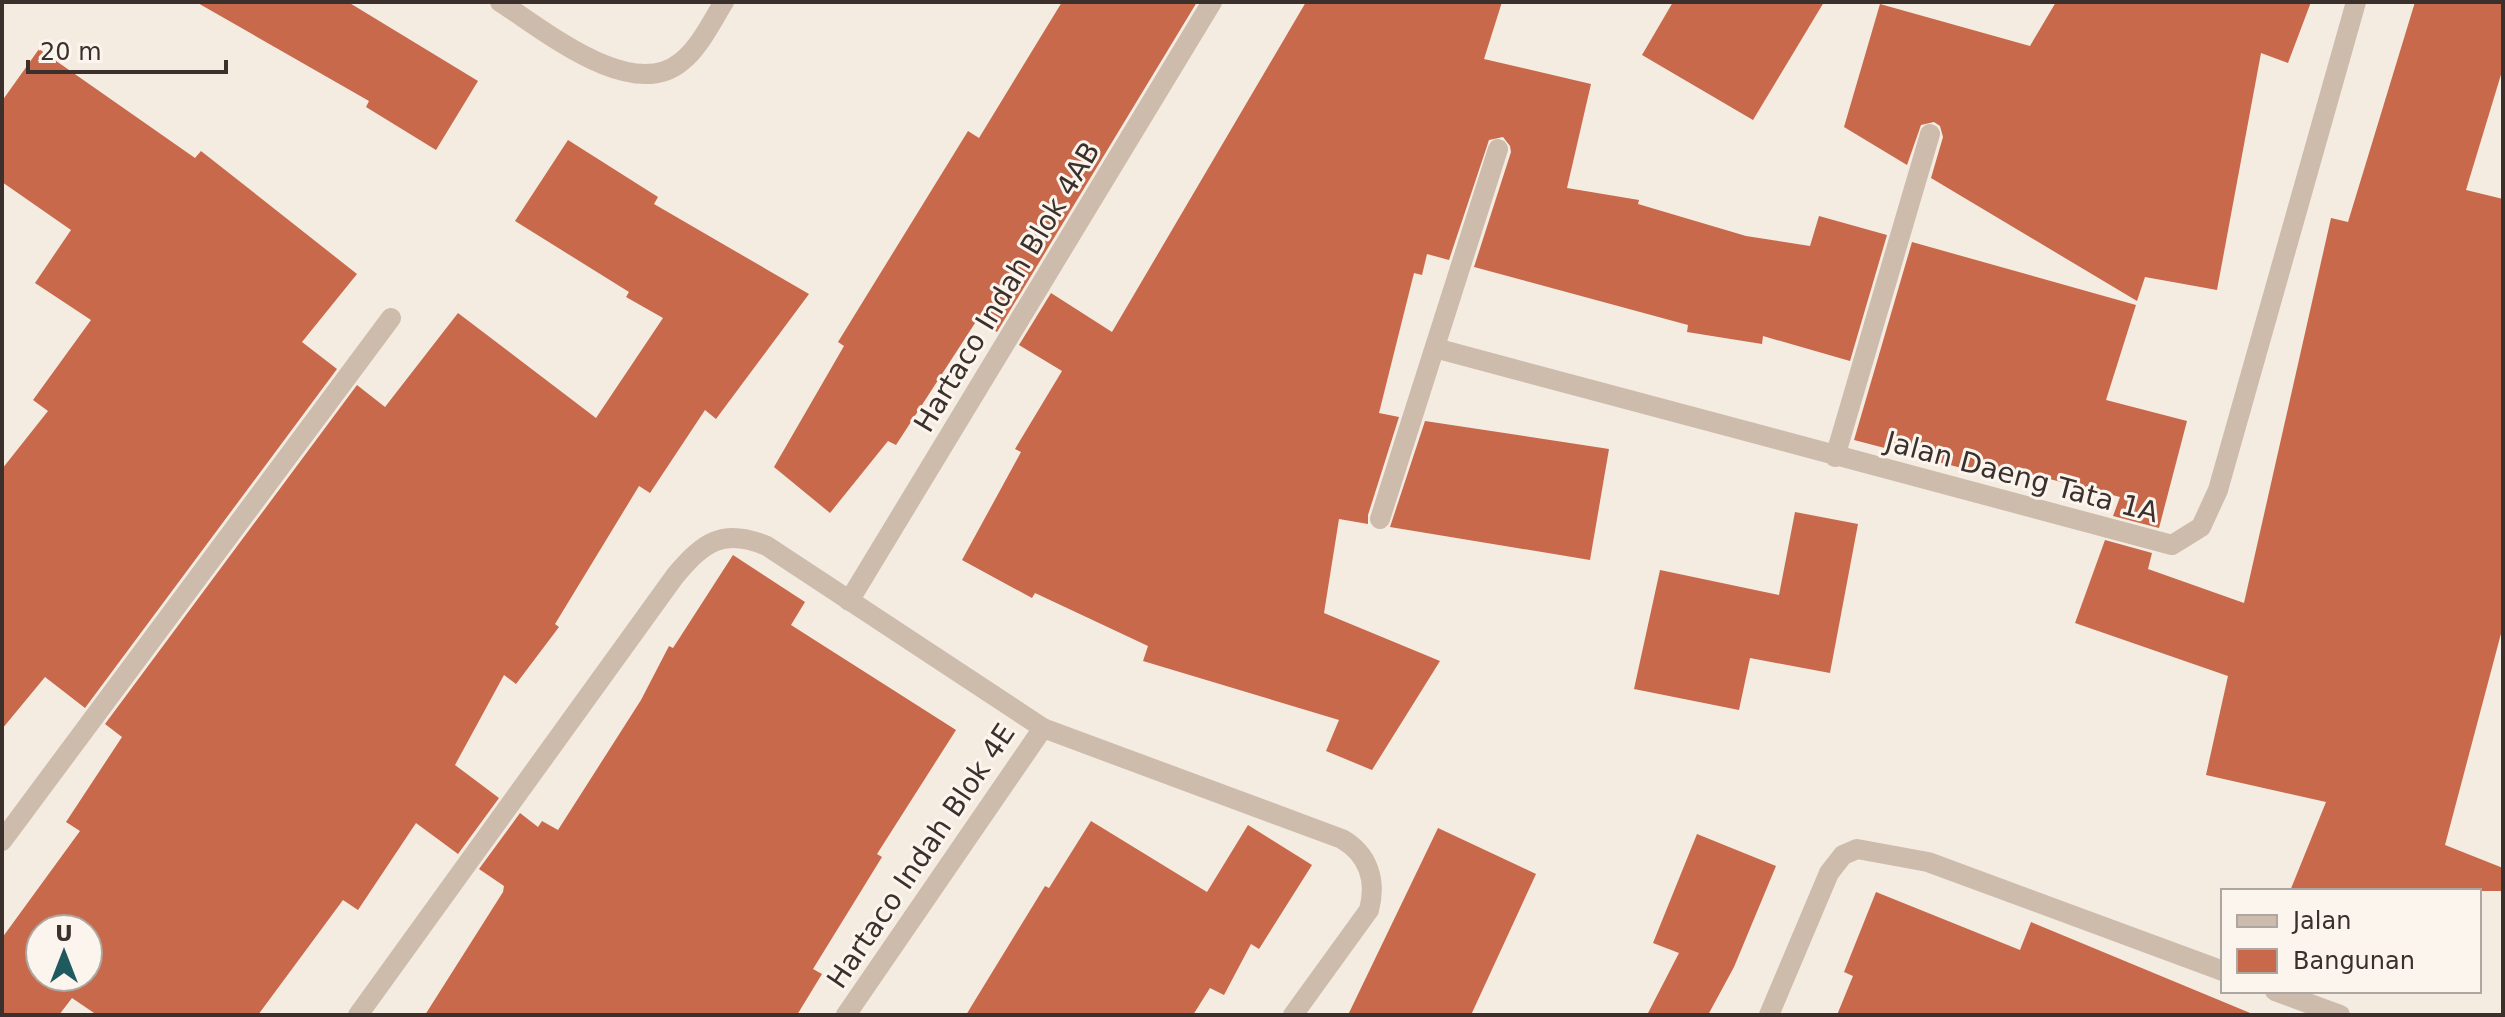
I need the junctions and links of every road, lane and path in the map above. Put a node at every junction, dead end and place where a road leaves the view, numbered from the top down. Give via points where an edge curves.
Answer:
1 (500, 2) edge
2 (724, 2) edge
3 (1212, 2) edge
4 (2356, 2) edge
5 (1930, 134) dead end
6 (1498, 149) dead end
7 (391, 318) dead end
8 (1435, 348) junction
9 (1835, 457) junction
10 (1380, 519) dead end
11 (849, 601) junction
12 (1043, 728) junction
13 (2, 841) edge
14 (2221, 970) edge
15 (2280, 993) edge
16 (358, 1015) edge
17 (846, 1015) edge
18 (1293, 1015) edge
19 (1769, 1015) edge
20 (2340, 1015) edge

1 - 2 street via 597,62 646,74 680,63
3 - 11 street, Hartaco Indah Blok 4AB
4 - 9 street, Jalan Daeng Tata 1A via 2234,437 2201,527 2172,545
5 - 9 street
6 - 8 street
7 - 13 street
8 - 9 street, Jalan Daeng Tata 1A
8 - 10 street
11 - 12 street
11 - 16 street via 748,538 723,538 700,549 647,614
12 - 17 street, Hartaco Indah Blok 4E
12 - 18 street via 1358,848 1373,897 1364,921
14 - 19 street via 1928,862 1857,849 1843,855 1829,873
15 - 20 street

